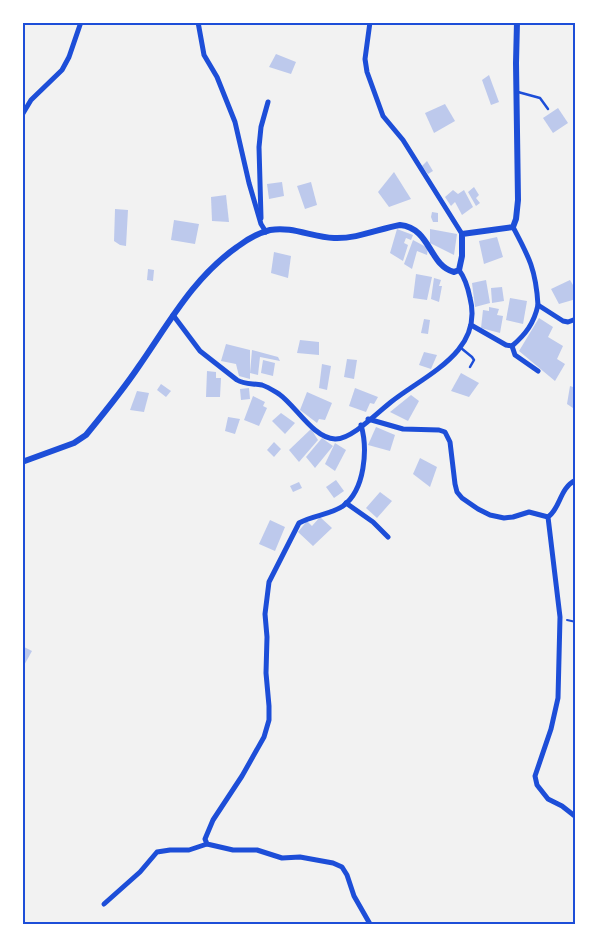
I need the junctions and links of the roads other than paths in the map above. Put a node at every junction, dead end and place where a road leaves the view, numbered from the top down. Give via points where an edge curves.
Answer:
1 (81, 22) edge
2 (370, 22) edge
3 (517, 22) edge
4 (200, 23) edge
5 (517, 91) junction
6 (268, 102) dead end
7 (548, 109) dead end
8 (22, 115) edge
9 (261, 224) junction
10 (513, 227) junction
11 (266, 232) junction
12 (462, 234) junction
13 (459, 270) junction
14 (538, 305) junction
15 (172, 315) junction
16 (576, 319) edge
17 (471, 325) junction
18 (512, 346) junction
19 (460, 348) junction
20 (470, 367) dead end
21 (538, 371) dead end
22 (368, 419) junction
23 (361, 426) junction
24 (22, 462) edge
25 (576, 480) edge
26 (346, 503) junction
27 (548, 517) junction
28 (388, 537) dead end
29 (576, 817) edge
30 (207, 844) junction
31 (104, 904) dead end
32 (370, 924) edge

1 - 8 street via 70,57 62,70 31,100
2 - 12 street via 365,59 383,116 403,140
3 - 5 street
4 - 9 street via 204,55 217,77 235,122
5 - 7 lane via 540,98
5 - 10 street via 518,200
6 - 9 street via 259,147
9 - 11 street
10 - 12 street
10 - 14 street via 532,264
11 - 13 street via 286,229 334,238 408,226 422,236 445,268 454,272
11 - 15 street via 223,257 195,285
12 - 13 street
13 - 17 street via 471,301
14 - 16 street via 563,321
14 - 18 street via 528,330
15 - 23 street via 212,361 243,383 262,385 280,395 323,436 338,440
15 - 24 street via 138,368 86,435 74,443
17 - 18 street
17 - 19 street
18 - 21 street via 515,355
19 - 20 lane via 472,356 474,360
19 - 22 street via 444,365
22 - 23 street
22 - 27 street via 403,429 445,432 450,442 457,492 478,509 504,518 529,512
23 - 26 street via 365,445 363,467 355,492
25 - 27 street via 569,483 556,510
26 - 28 street
26 - 30 street via 334,511 299,523 269,582 265,614 269,720 264,737 213,820 205,839
27 - 29 street via 560,617 558,698 535,776 537,785 548,799
30 - 31 street via 189,850 157,852
30 - 32 street via 233,850 257,850 282,858 319,859 342,867

